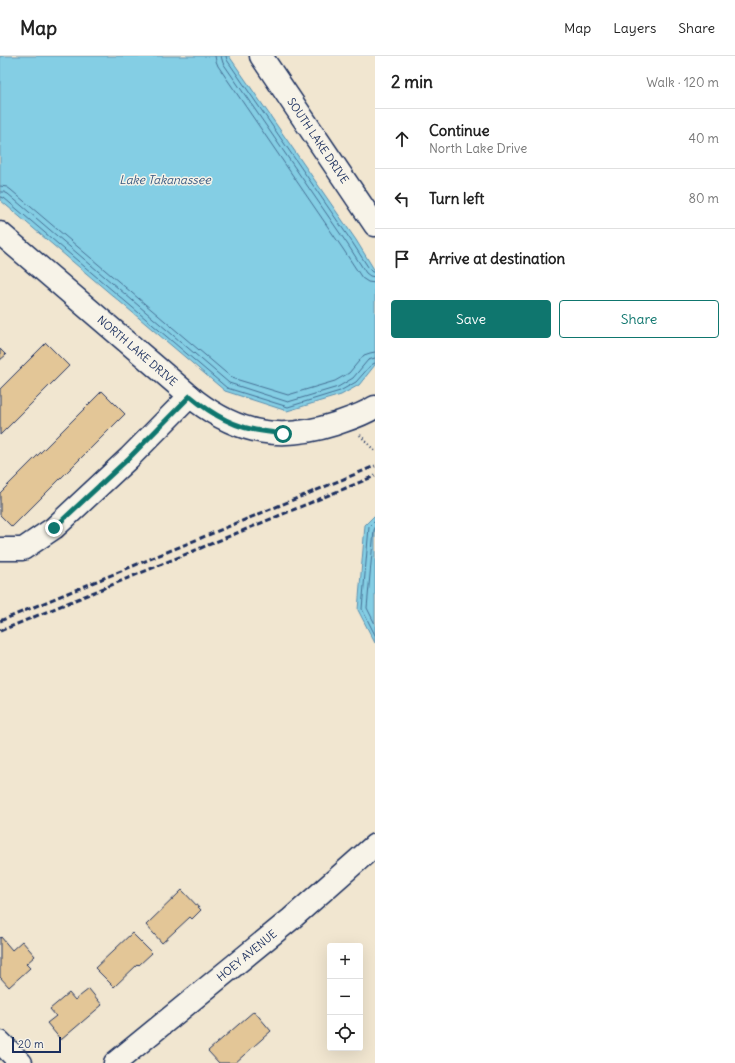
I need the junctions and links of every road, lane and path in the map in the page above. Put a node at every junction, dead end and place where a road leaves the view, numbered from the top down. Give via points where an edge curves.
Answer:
1 (261, 56) edge
2 (375, 225) edge
3 (0, 233) edge
4 (190, 396) junction
5 (375, 407) edge
6 (0, 549) edge
7 (375, 845) edge
8 (0, 1042) edge
9 (21, 1063) edge
10 (116, 1063) edge

1 - 2 street, SOUTH LAKE DRIVE
3 - 4 street, NORTH LAKE DRIVE
4 - 5 street, NORTH LAKE DRIVE via 208,410 241,426 283,434 320,429 354,418
4 - 6 street via 129,458 54,528 23,549
7 - 10 street, HOEY AVENUE via 291,919
8 - 9 street

